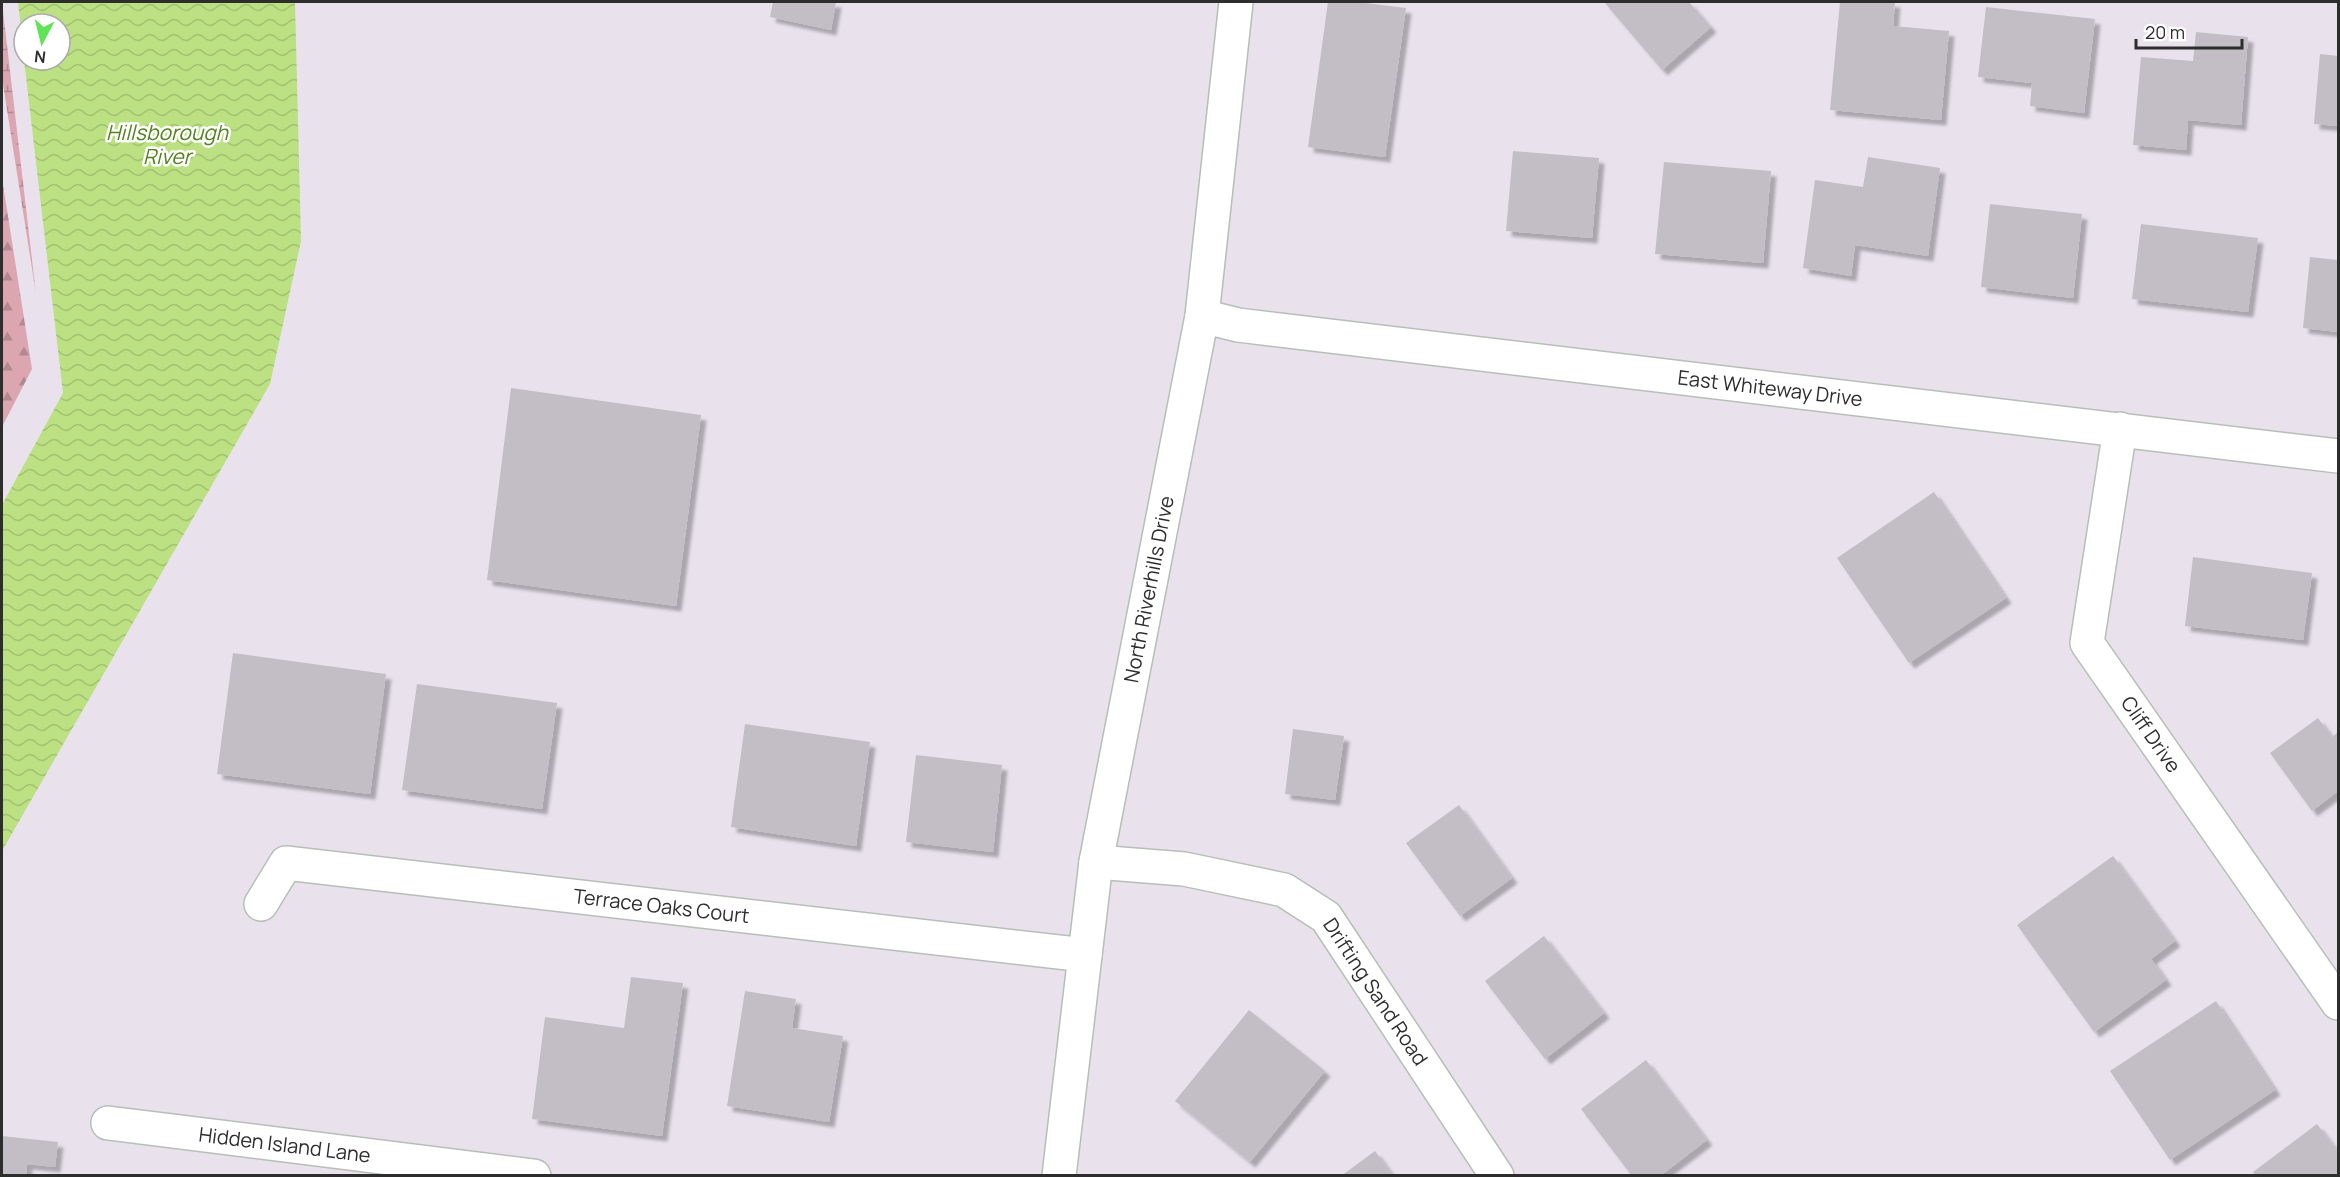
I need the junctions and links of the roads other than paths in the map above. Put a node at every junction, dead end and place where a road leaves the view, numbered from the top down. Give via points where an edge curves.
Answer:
1 (1236, 2) edge
2 (1202, 316) junction
3 (2120, 429) junction
4 (2338, 456) edge
5 (1096, 862) junction
6 (261, 904) dead end
7 (1084, 955) junction
8 (2338, 1003) edge
9 (108, 1123) dead end
10 (534, 1176) edge
11 (1059, 1176) edge
12 (1497, 1176) edge

1 - 2 street, North Riverhills Drive
2 - 3 street, East Whiteway Drive via 1238,325
2 - 5 street, North Riverhills Drive
3 - 4 street, East Whiteway Drive
3 - 8 street, Cliff Drive via 2087,643
5 - 7 street, North Riverhills Drive
5 - 12 street, Drifting Sand Road via 1184,868 1284,890 1326,917
6 - 7 street, Terrace Oaks Court via 286,863
7 - 11 street, North Riverhills Drive
9 - 10 street, Hidden Island Lane

